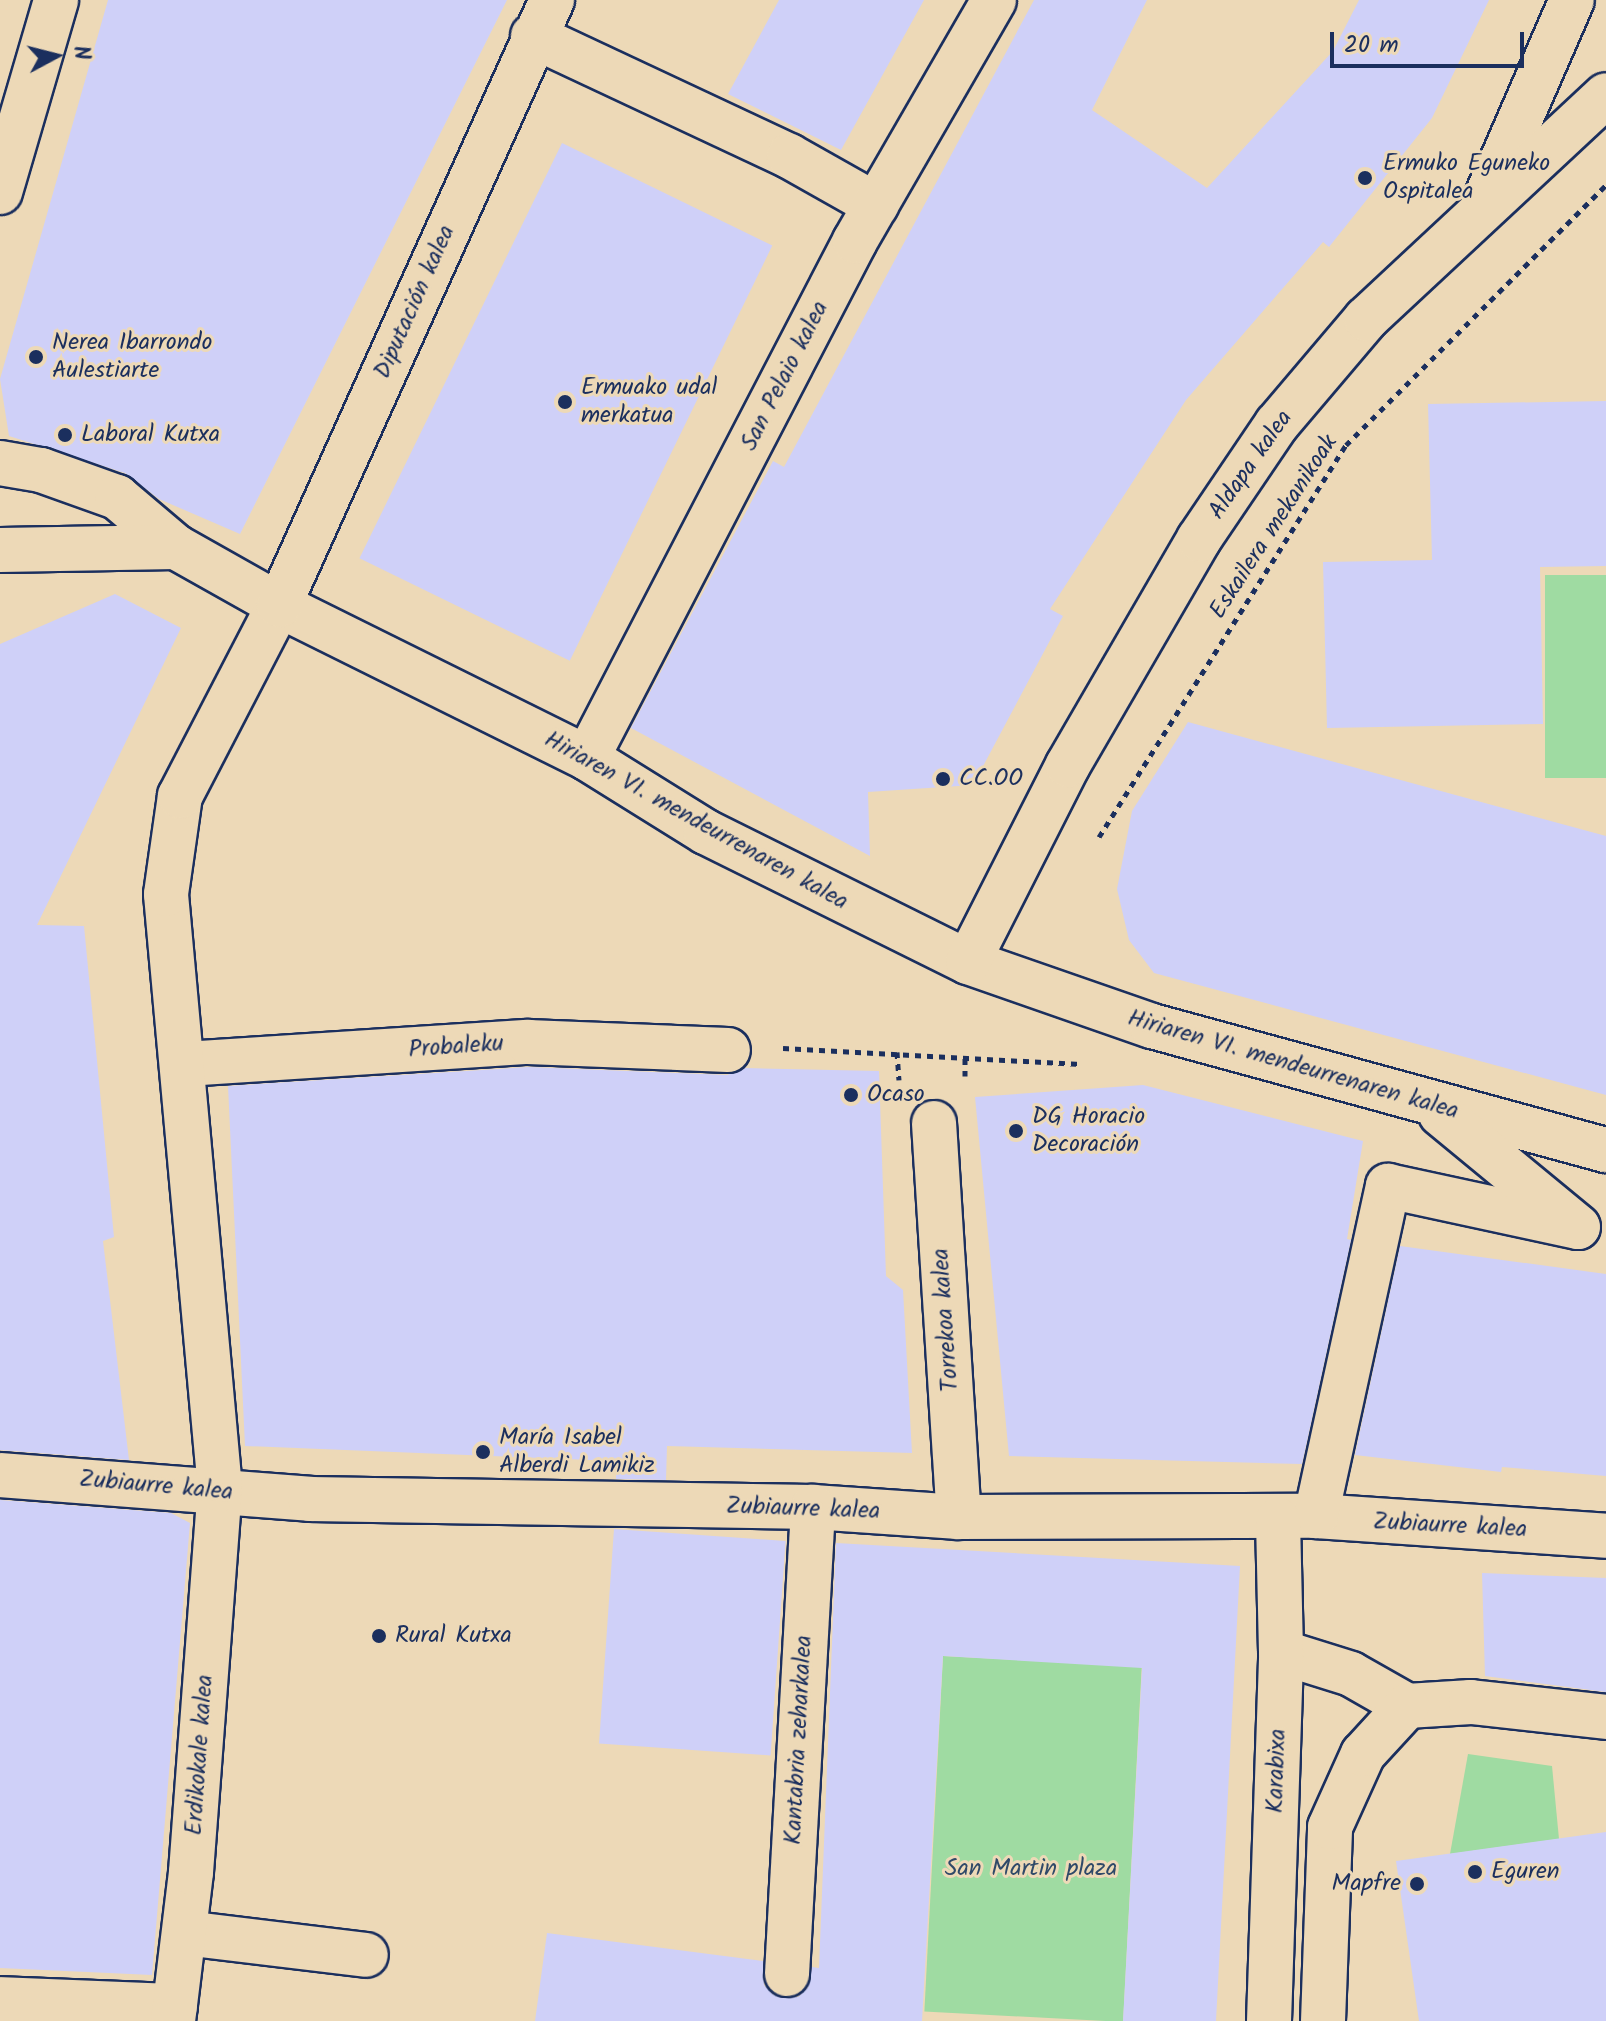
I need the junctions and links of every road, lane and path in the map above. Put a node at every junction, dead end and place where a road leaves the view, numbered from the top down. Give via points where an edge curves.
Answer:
1 (56, 0) edge
2 (994, 0) edge
3 (1572, 0) edge
4 (543, 18) edge
5 (1606, 95) edge
6 (1606, 185) edge
7 (0, 192) edge
8 (876, 205) junction
9 (1482, 206) junction
10 (0, 463) edge
11 (176, 547) junction
12 (0, 550) edge
13 (279, 605) junction
14 (587, 758) junction
15 (1032, 834) junction
16 (968, 962) junction
17 (823, 1047) dead end
18 (728, 1050) dead end
19 (185, 1064) junction
20 (1084, 1064) dead end
21 (1429, 1104) junction
22 (934, 1123) dead end
23 (1606, 1150) edge
24 (0, 1475) edge
25 (220, 1489) junction
26 (813, 1507) junction
27 (959, 1517) junction
28 (1297, 1518) junction
29 (1606, 1536) edge
30 (1281, 1652) junction
31 (1407, 1706) junction
32 (1606, 1717) edge
33 (185, 1933) junction
34 (366, 1955) dead end
35 (787, 1974) dead end
36 (0, 1999) edge
37 (174, 2014) edge
38 (1269, 2021) edge
39 (1323, 2021) edge

1 - 7 street
2 - 8 street, San Pelaio kalea
3 - 9 street, Aldapa kalea
4 - 8 street
4 - 13 street, Diputación kalea
5 - 9 street
6 - 15 path, Eskailera mekanikoak via 1346,445 1093,846
8 - 14 street, San Pelaio kalea
9 - 15 street, Aldapa kalea via 1366,319 1277,424 1199,539
10 - 11 street, Hiriaren VI. mendeurrenaren kalea via 41,470 117,497
11 - 12 street
11 - 13 street, Hiriaren VI. mendeurrenaren kalea
13 - 14 street, Hiriaren VI. mendeurrenaren kalea
13 - 19 street via 180,796 166,894
14 - 16 street, Hiriaren VI. mendeurrenaren kalea via 706,832
15 - 16 street, Aldapa kalea
16 - 21 street, Hiriaren VI. mendeurrenaren kalea via 1152,1026
17 - 20 path
18 - 19 street, Probaleku via 528,1042
19 - 25 street via 188,1152
21 - 23 street, Hiriaren VI. mendeurrenaren kalea
21 - 28 street, Karabixa via 1578,1227 1388,1186
22 - 27 street, Torrekoa kalea
24 - 25 street, Zubiaurre kalea
25 - 26 street, Zubiaurre kalea via 310,1499
25 - 33 street, Erdikokale kalea
26 - 27 street, Zubiaurre kalea
26 - 35 street, Kantabria zeharkalea
27 - 28 street, Zubiaurre kalea
28 - 29 street, Zubiaurre kalea
28 - 30 street, Karabixa
30 - 31 street via 1351,1674
30 - 38 street, Karabixa
31 - 32 street via 1471,1702
31 - 39 street via 1363,1754 1330,1827
33 - 34 street
33 - 37 street, Erdikokale kalea
36 - 37 street

